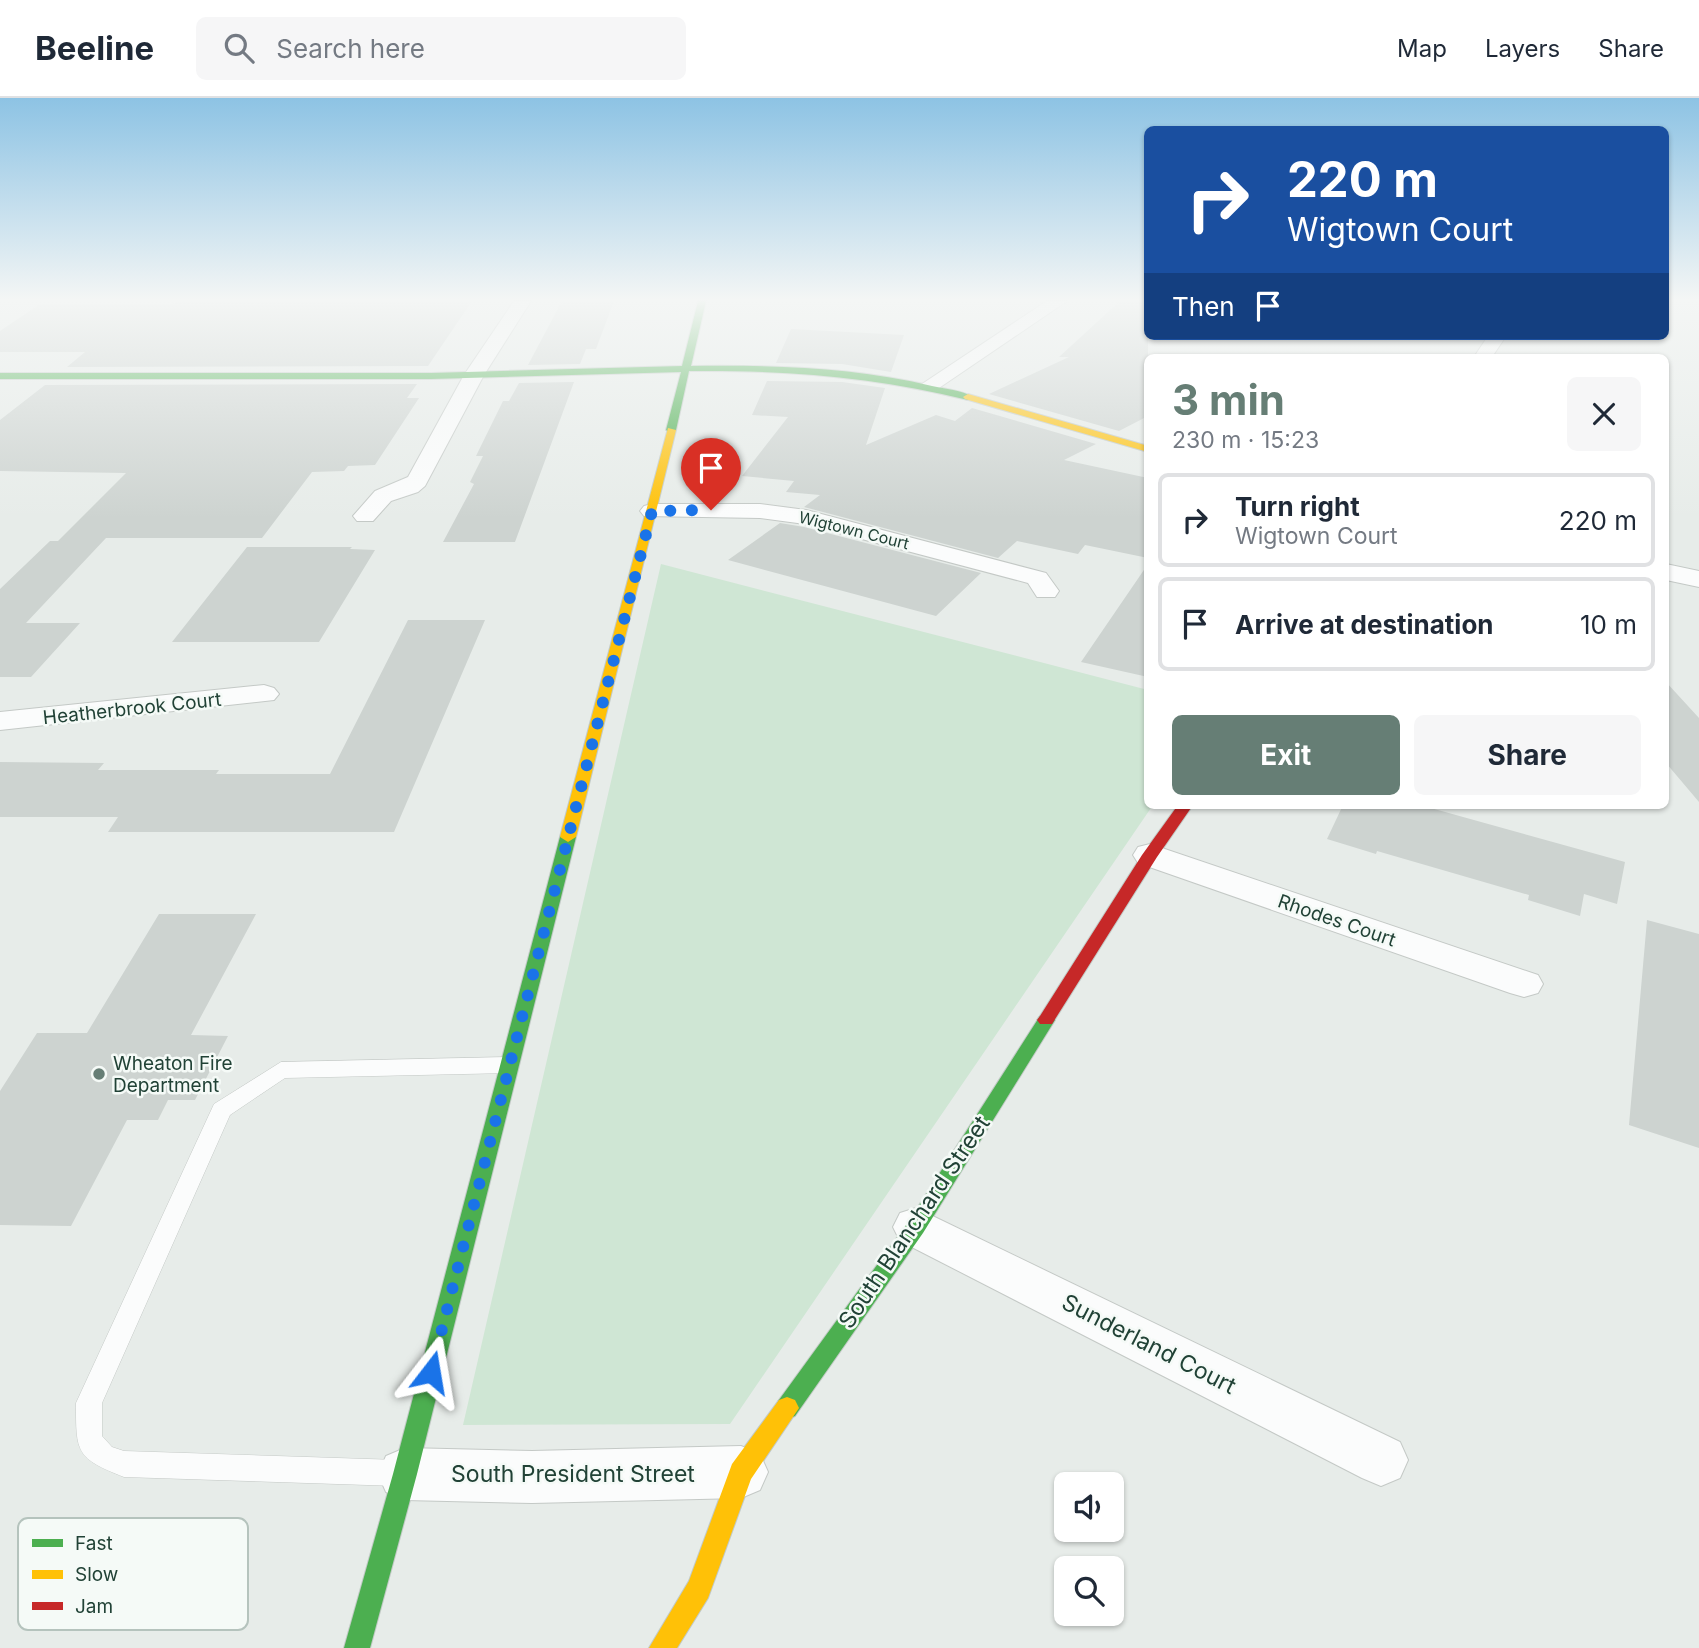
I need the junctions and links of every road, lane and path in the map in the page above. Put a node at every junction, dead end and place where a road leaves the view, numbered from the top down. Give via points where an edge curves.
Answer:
1 (563, 373) edge
2 (686, 373) edge
3 (844, 373) edge
4 (948, 373) edge
5 (474, 375) junction
6 (0, 376) edge
7 (929, 386) junction
8 (1144, 448) edge
9 (652, 511) junction
10 (365, 516) dead end
11 (1669, 554) edge
12 (1696, 569) edge
13 (1669, 572) edge
14 (1046, 591) dead end
15 (264, 694) dead end
16 (0, 721) edge
17 (1183, 809) edge
18 (1150, 855) junction
19 (1524, 984) dead end
20 (509, 1065) junction
21 (916, 1227) junction
22 (1381, 1460) dead end
23 (741, 1472) junction
24 (405, 1474) junction
25 (357, 1648) edge
26 (662, 1648) edge

1 - 5 street
2 - 9 street
3 - 7 street
4 - 7 street
5 - 6 street
5 - 10 street via 417,481 383,496
7 - 8 street
9 - 14 street, Wigtown Court via 760,511 806,517 1037,578
9 - 20 street
11 - 12 street
12 - 13 street
15 - 16 street, Heatherbrook Court
17 - 18 street, South Blanchard Street
18 - 19 street, Rhodes Court
18 - 21 street, South Blanchard Street
20 - 24 street
20 - 24 lane via 281,1070 222,1110 89,1403 89,1441 103,1456 124,1464
21 - 22 street, Sunderland Court
21 - 23 street, South Blanchard Street
23 - 24 street, South President Street via 532,1477
23 - 26 street, South Blanchard Street via 699,1588
24 - 25 street

